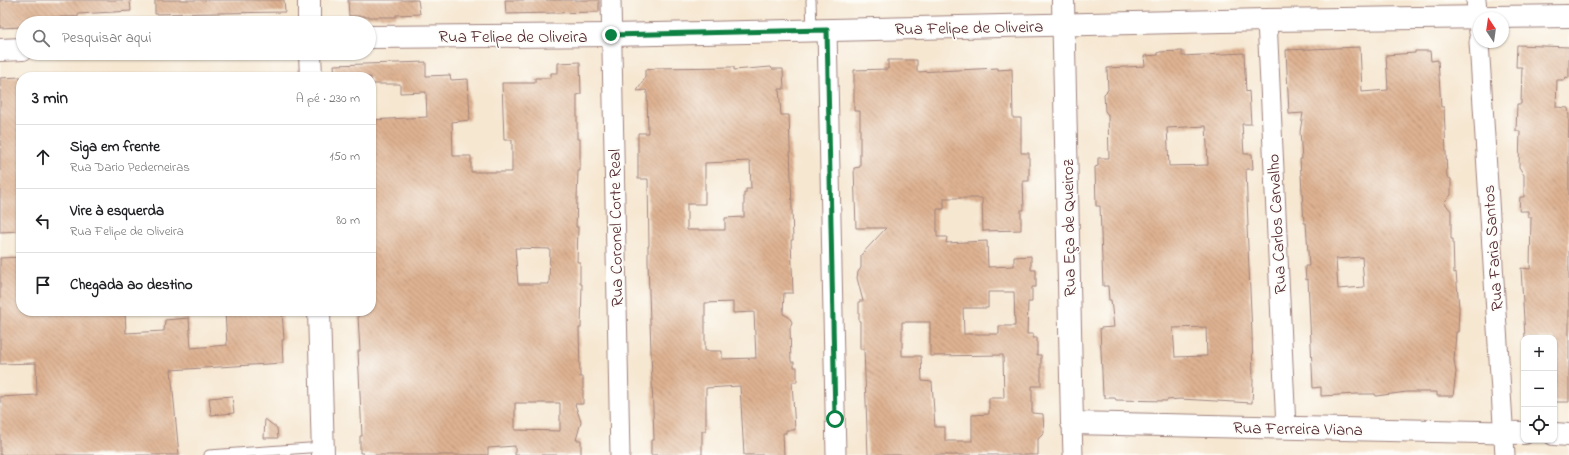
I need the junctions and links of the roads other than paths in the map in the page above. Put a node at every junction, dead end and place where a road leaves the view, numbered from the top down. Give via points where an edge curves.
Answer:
1 (309, 0) edge
2 (611, 0) edge
3 (811, 0) edge
4 (1063, 0) edge
5 (309, 16) edge
6 (1569, 16) edge
7 (1473, 17) edge
8 (1509, 17) edge
9 (1267, 20) junction
10 (1063, 25) junction
11 (820, 30) junction
12 (611, 35) junction
13 (376, 36) edge
14 (1480, 48) edge
15 (16, 49) edge
16 (0, 50) edge
17 (310, 60) edge
18 (311, 72) edge
19 (319, 316) edge
20 (1072, 423) junction
21 (1286, 428) junction
22 (1514, 433) edge
23 (1557, 434) edge
24 (1569, 435) edge
25 (323, 451) edge
26 (209, 455) edge
27 (620, 455) edge
28 (836, 455) edge
29 (1073, 455) edge
30 (1505, 455) edge

1 - 5 street
2 - 12 street, Rua Coronel Corte Real
3 - 11 lane
4 - 10 street, Rua Eça de Queiroz
6 - 8 street, Rua Felipe de Oliveira
7 - 9 street, Rua Felipe de Oliveira
9 - 10 street, Rua Felipe de Oliveira
9 - 21 street, Rua Carlos Carvalho
10 - 11 street, Rua Felipe de Oliveira
10 - 20 street, Rua Eça de Queiroz
11 - 12 street, Rua Felipe de Oliveira
11 - 28 street
12 - 13 street, Rua Felipe de Oliveira
12 - 27 street, Rua Coronel Corte Real
14 - 22 street, Rua Faria Santos
15 - 16 street
17 - 18 street
19 - 25 street
20 - 21 street, Rua Ferreira Viana
20 - 29 street, Rua Eça de Queiroz
21 - 22 street, Rua Ferreira Viana
22 - 30 street, Rua Faria Santos
23 - 24 street
25 - 26 lane

